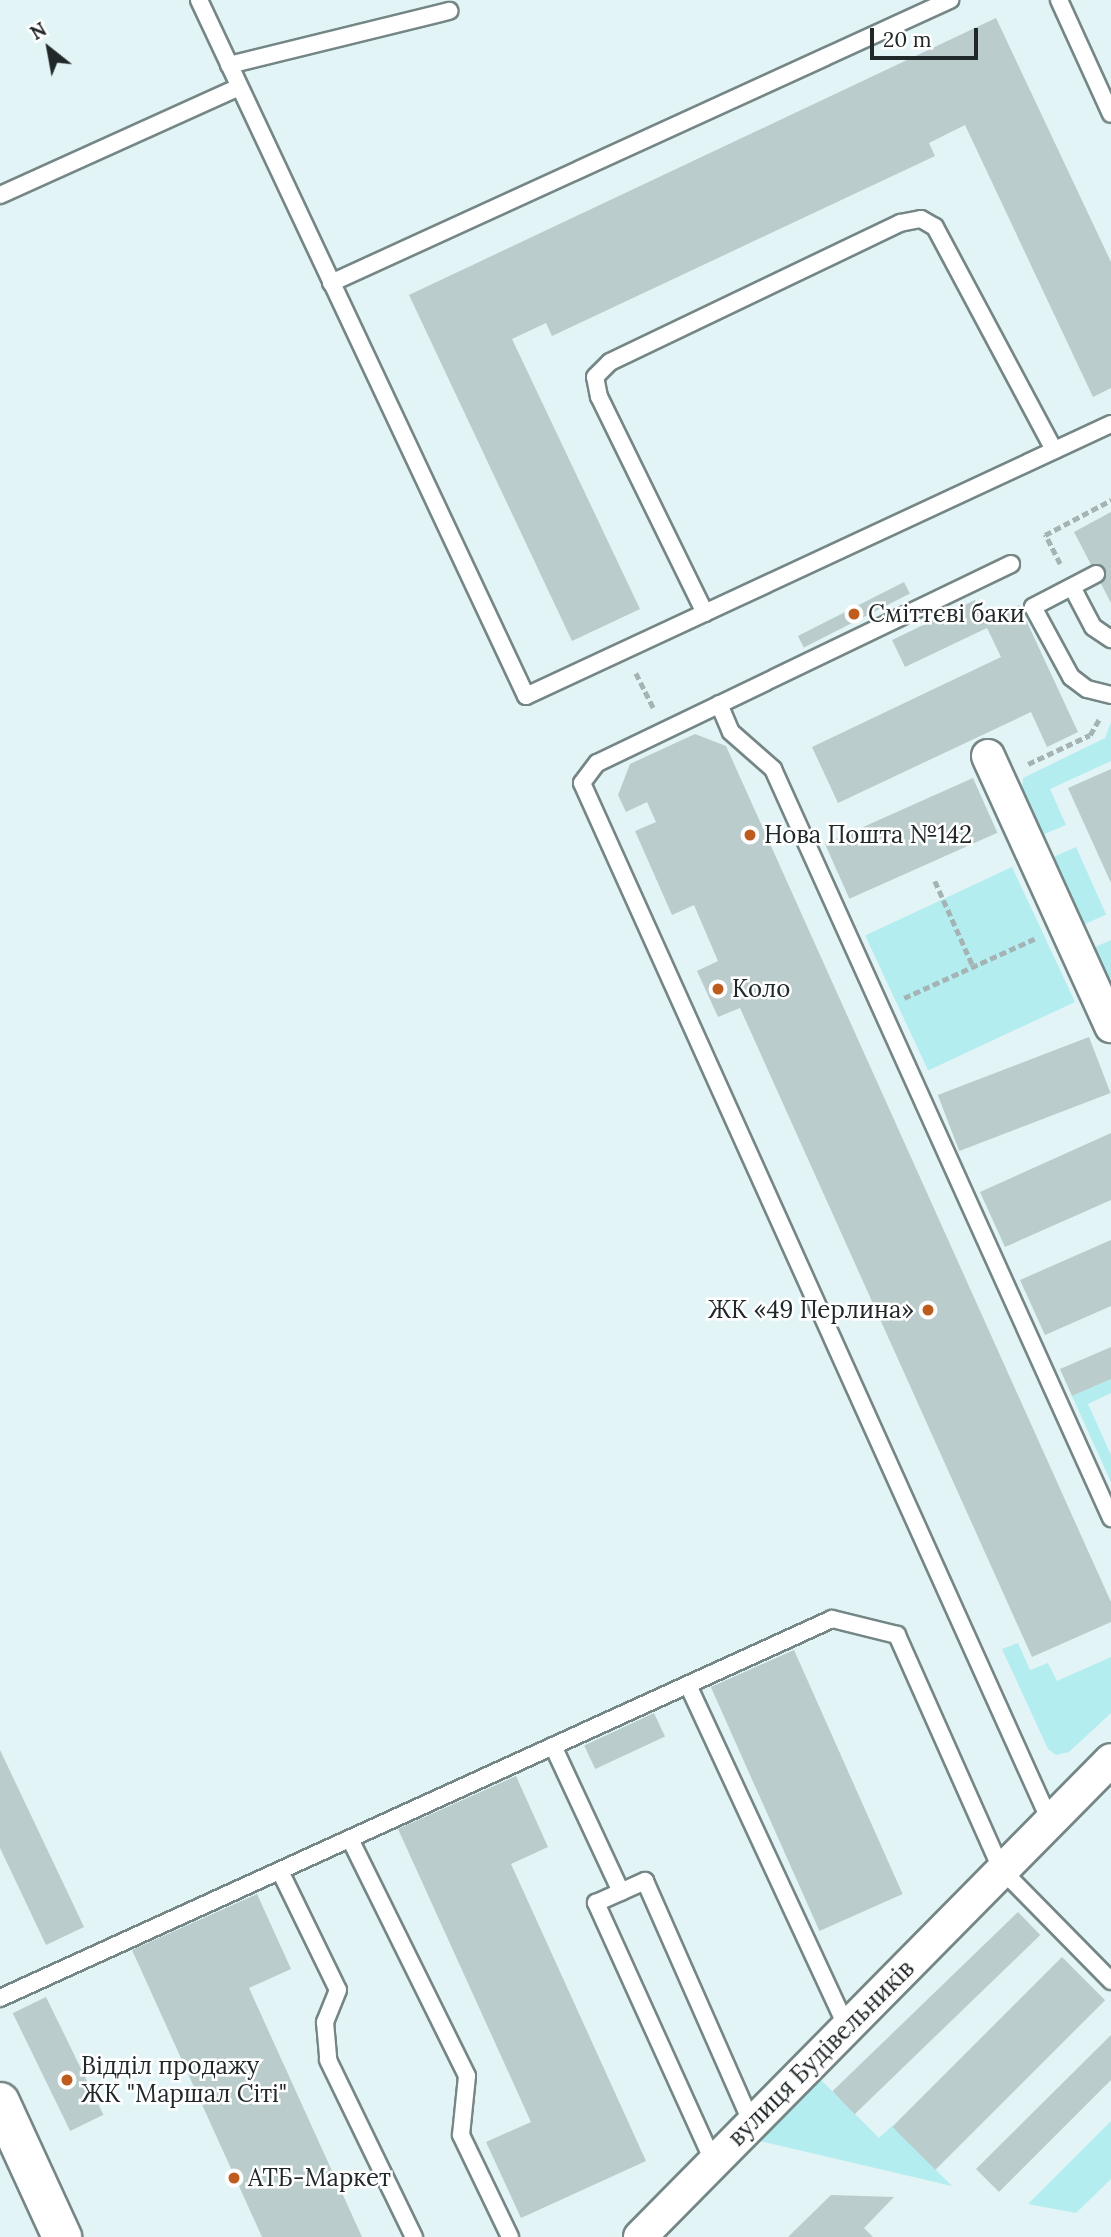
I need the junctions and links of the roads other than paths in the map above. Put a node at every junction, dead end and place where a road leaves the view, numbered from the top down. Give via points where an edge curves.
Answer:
1 (198, 0) edge
2 (950, 0) edge
3 (1059, 0) edge
4 (449, 11) dead end
5 (229, 65) junction
6 (239, 88) junction
7 (1111, 114) edge
8 (0, 195) edge
9 (331, 284) junction
10 (1111, 424) edge
11 (1054, 450) junction
12 (1011, 565) dead end
13 (1096, 574) dead end
14 (1072, 587) junction
15 (705, 613) junction
16 (1111, 639) edge
17 (1107, 695) edge
18 (719, 704) junction
19 (993, 767) road end
20 (1111, 1026) edge
21 (1111, 1518) edge
22 (688, 1685) junction
23 (553, 1746) junction
24 (1111, 1760) edge
25 (1050, 1821) junction
26 (350, 1839) junction
27 (1001, 1869) junction
28 (280, 1871) junction
29 (621, 1892) junction
30 (1111, 1980) edge
31 (0, 1998) edge
32 (847, 2027) junction
33 (0, 2102) edge
34 (751, 2122) junction
35 (713, 2163) junction
36 (62, 2237) edge
37 (414, 2237) edge
38 (510, 2237) edge
39 (640, 2237) edge

1 - 5 lane
2 - 9 lane
3 - 7 lane
4 - 5 lane
5 - 6 lane
6 - 8 lane
6 - 9 lane
9 - 15 lane via 526,696
10 - 11 lane
11 - 15 lane
11 - 15 lane via 935,227 921,219 900,223 610,362 596,377 599,397
12 - 18 lane
13 - 14 lane
14 - 16 lane via 1093,627
14 - 17 lane via 1033,607 1067,672 1081,686
18 - 21 lane via 732,732 773,769
18 - 25 lane via 590,768 583,792
19 - 20 street
22 - 23 lane
22 - 27 lane via 832,1619 897,1635
22 - 32 lane
23 - 26 lane
23 - 29 lane
24 - 25 street, вулиця Будівельників
25 - 27 street, вулиця Будівельників
26 - 28 lane
26 - 38 lane via 467,2076 461,2135
27 - 30 lane
27 - 32 street, вулиця Будівельників
28 - 31 lane
28 - 37 lane via 338,1990 325,2022 328,2060
29 - 34 lane via 645,1881
29 - 35 lane via 596,1903
32 - 34 street, вулиця Будівельників
33 - 36 main road
34 - 35 street, вулиця Будівельників
35 - 39 street, вулиця Будівельників

